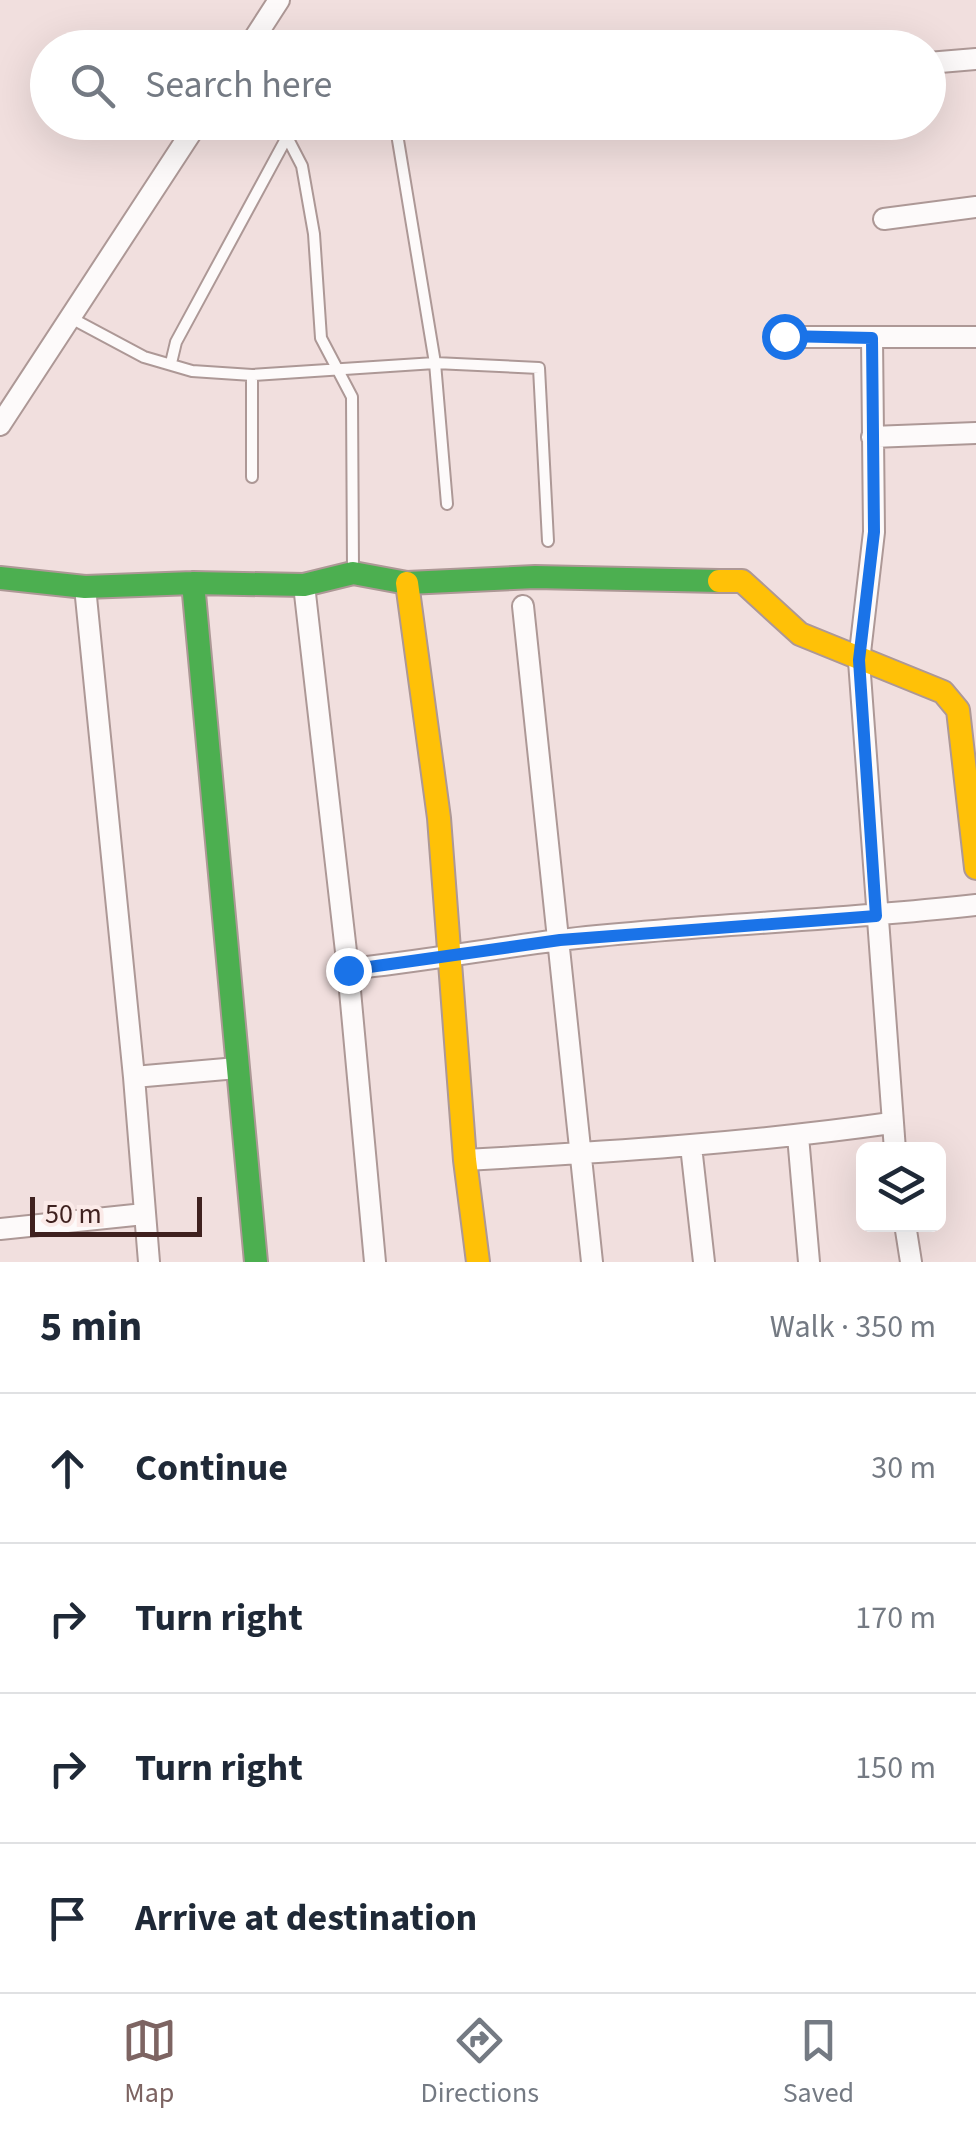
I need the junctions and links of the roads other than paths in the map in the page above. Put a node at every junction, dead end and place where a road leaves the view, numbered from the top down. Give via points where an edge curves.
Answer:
1 (279, 0) edge
2 (260, 30) edge
3 (976, 59) edge
4 (946, 62) edge
5 (186, 140) edge
6 (286, 140) edge
7 (288, 140) edge
8 (398, 140) edge
9 (976, 208) edge
10 (884, 219) dead end
11 (70, 318) junction
12 (784, 336) dead end
13 (872, 338) junction
14 (976, 338) edge
15 (171, 363) junction
16 (436, 363) junction
17 (336, 367) junction
18 (252, 374) junction
19 (0, 425) edge
20 (976, 433) edge
21 (872, 437) junction
22 (252, 476) dead end
23 (447, 504) dead end
24 (548, 541) dead end
25 (353, 573) junction
26 (0, 578) edge
27 (194, 583) junction
28 (407, 583) junction
29 (304, 585) junction
30 (85, 587) junction
31 (523, 606) dead end
32 (859, 660) junction
33 (976, 868) edge
34 (976, 890) edge
35 (975, 905) edge
36 (876, 916) junction
37 (976, 919) edge
38 (560, 940) junction
39 (449, 958) junction
40 (348, 970) junction
41 (237, 1068) junction
42 (134, 1077) junction
43 (891, 1123) junction
44 (798, 1136) junction
45 (894, 1142) edge
46 (691, 1146) junction
47 (582, 1153) junction
48 (465, 1160) junction
49 (144, 1214) junction
50 (0, 1229) edge
51 (906, 1232) edge
52 (149, 1262) edge
53 (256, 1262) edge
54 (376, 1262) edge
55 (478, 1262) edge
56 (592, 1262) edge
57 (704, 1262) edge
58 (809, 1262) edge
59 (911, 1262) edge

1 - 2 street
3 - 4 street
5 - 11 street
6 - 15 lane via 176,342
7 - 17 lane via 302,166 314,234 321,338
8 - 16 lane
9 - 10 street
11 - 15 lane via 144,358
11 - 19 street
12 - 13 street
13 - 14 street
13 - 21 street
15 - 18 lane via 192,371
16 - 17 lane
16 - 23 lane
16 - 24 lane via 538,368
17 - 18 lane
17 - 25 lane via 352,397
18 - 22 lane
20 - 21 street
21 - 32 street via 874,532
25 - 28 street
25 - 29 street
26 - 30 street
27 - 29 street
27 - 30 street
27 - 41 street
28 - 32 street via 534,577 742,581 800,634
28 - 39 street via 439,818
29 - 40 street
30 - 42 street
31 - 38 street
32 - 33 street via 942,692 958,710
32 - 36 street
34 - 35 street
35 - 36 street
35 - 37 street
36 - 38 street
36 - 43 street
38 - 39 street
38 - 47 street
39 - 40 street
39 - 48 street
40 - 54 street
41 - 42 street
41 - 53 street
42 - 49 street
43 - 44 street
43 - 45 street
44 - 46 street
44 - 58 street
46 - 47 street
46 - 57 street
47 - 48 street
47 - 56 street
48 - 55 street
49 - 50 street
49 - 52 street
51 - 59 street

